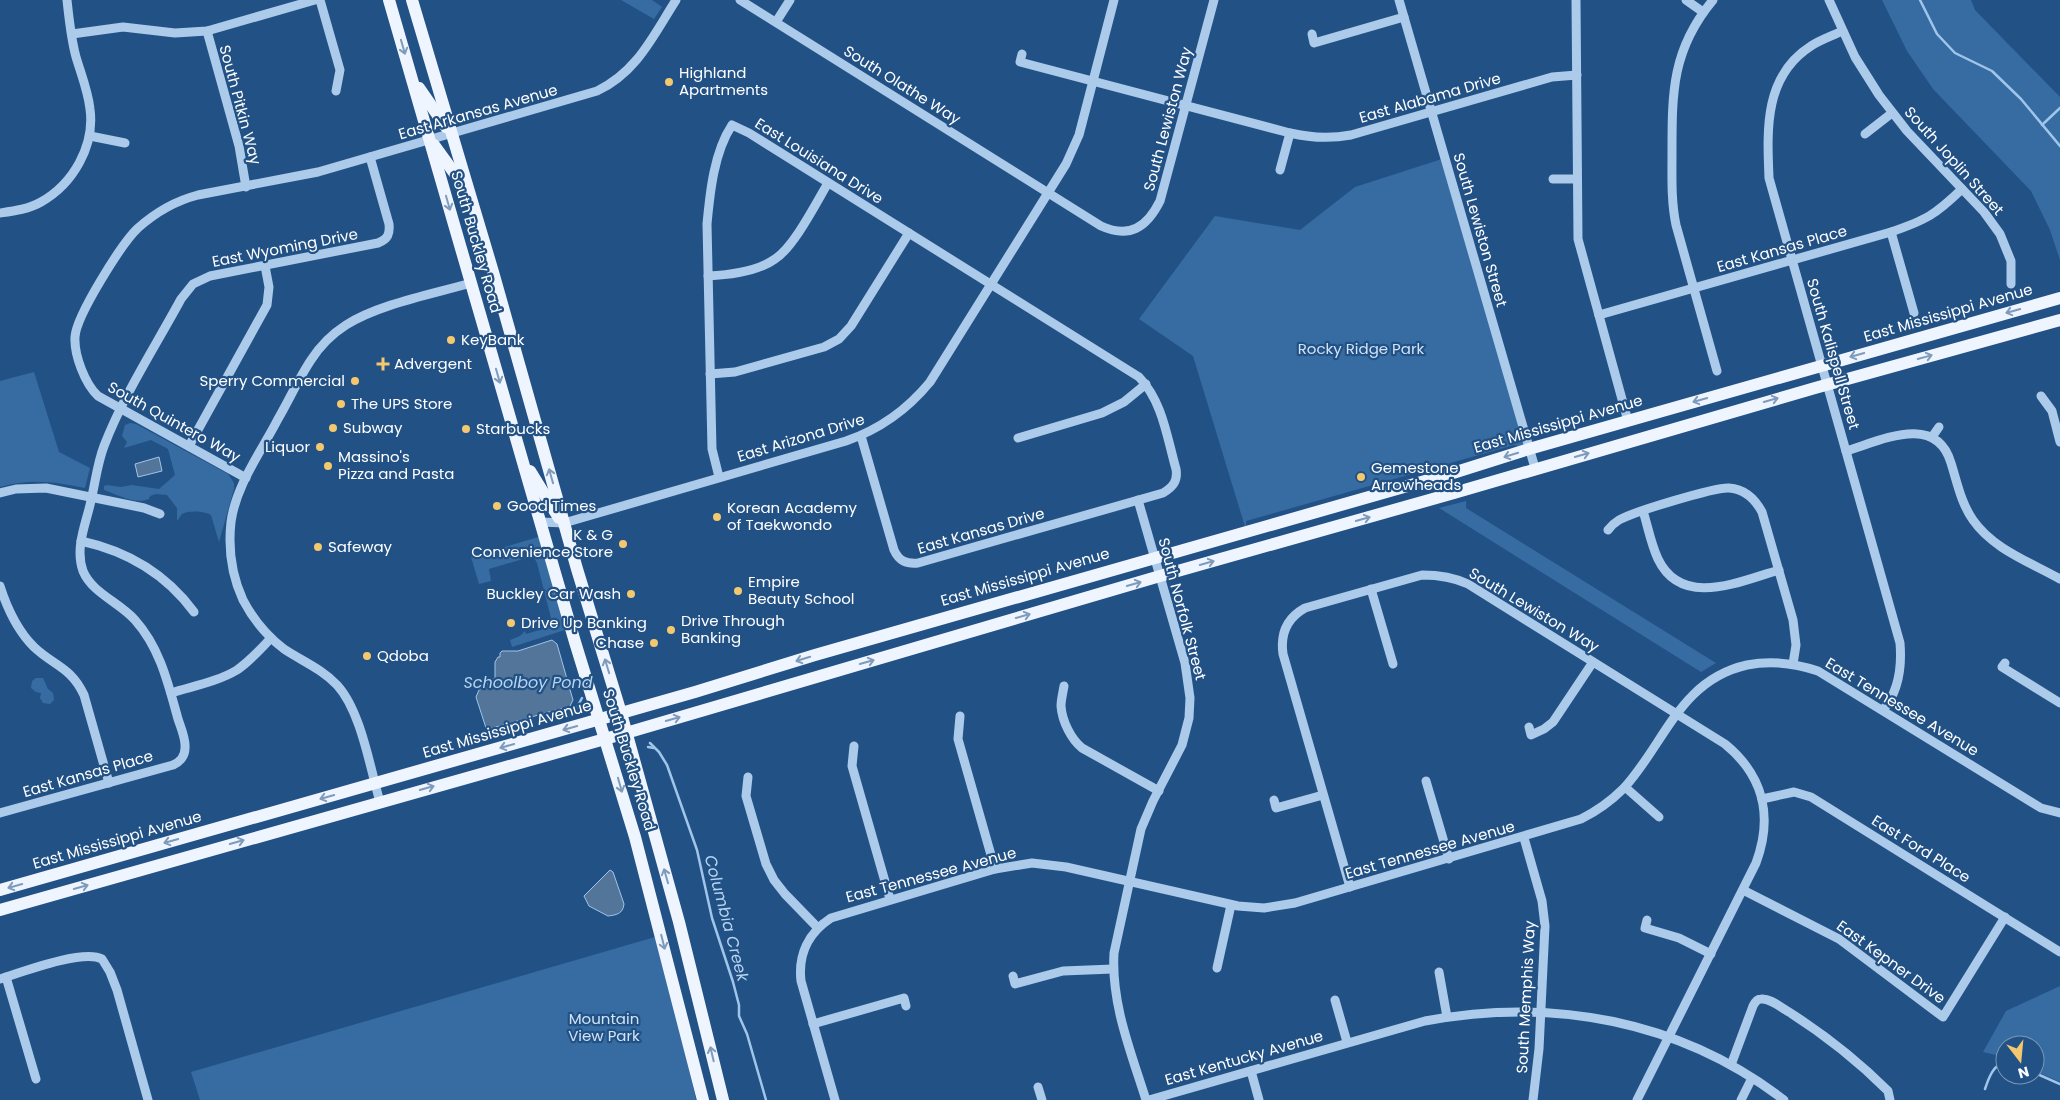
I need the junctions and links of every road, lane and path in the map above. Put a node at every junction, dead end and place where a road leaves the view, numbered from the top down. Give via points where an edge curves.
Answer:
1 (67, 0) edge
2 (316, 0) edge
3 (320, 0) edge
4 (390, 0) edge
5 (412, 0) edge
6 (676, 0) edge
7 (740, 0) edge
8 (790, 0) edge
9 (1114, 0) edge
10 (1214, 0) edge
11 (1399, 0) edge
12 (1576, 0) edge
13 (1686, 0) edge
14 (1713, 0) edge
15 (1829, 0) edge
16 (1703, 12) junction
17 (1404, 17) junction
18 (776, 22) junction
19 (207, 31) junction
20 (1842, 31) junction
21 (72, 34) junction
22 (1312, 34) dead end
23 (1022, 54) dead end
24 (410, 73) junction
25 (1577, 75) junction
26 (1093, 81) junction
27 (336, 91) dead end
28 (1186, 106) junction
29 (1431, 112) junction
30 (1892, 113) junction
31 (1290, 133) junction
32 (452, 134) junction
33 (1865, 134) dead end
34 (90, 136) junction
35 (430, 140) junction
36 (124, 143) dead end
37 (370, 157) junction
38 (1280, 170) dead end
39 (1553, 179) dead end
40 (1577, 179) junction
41 (828, 183) junction
42 (246, 187) junction
43 (1962, 189) junction
44 (1048, 192) junction
45 (470, 195) junction
46 (0, 213) edge
47 (1891, 232) junction
48 (909, 233) junction
49 (1792, 260) junction
50 (265, 266) junction
51 (708, 276) junction
52 (471, 282) junction
53 (991, 284) junction
54 (2011, 284) dead end
55 (1694, 288) junction
56 (2060, 298) edge
57 (1914, 313) dead end
58 (1599, 315) junction
59 (2060, 320) edge
60 (1822, 365) junction
61 (1717, 371) dead end
62 (710, 374) junction
63 (1146, 384) junction
64 (1828, 384) junction
65 (2041, 396) dead end
66 (121, 409) junction
67 (1628, 421) junction
68 (1939, 427) dead end
69 (861, 436) junction
70 (1932, 437) junction
71 (1018, 438) dead end
72 (2060, 442) edge
73 (189, 446) junction
74 (1529, 449) junction
75 (1846, 451) junction
76 (521, 454) junction
77 (1535, 468) junction
78 (719, 477) junction
79 (246, 478) junction
80 (0, 493) edge
81 (92, 497) junction
82 (1138, 500) junction
83 (1643, 511) junction
84 (160, 514) dead end
85 (541, 522) junction
86 (564, 522) junction
87 (1608, 530) dead end
88 (544, 535) junction
89 (81, 541) junction
90 (1154, 557) junction
91 (1779, 570) junction
92 (1160, 576) junction
93 (2060, 578) edge
94 (0, 586) edge
95 (1371, 589) junction
96 (194, 612) dead end
97 (272, 638) junction
98 (1593, 662) junction
99 (2005, 662) dead end
100 (1393, 664) dead end
101 (1793, 664) junction
102 (1064, 686) dead end
103 (171, 693) junction
104 (2060, 703) edge
105 (1883, 710) junction
106 (621, 713) junction
107 (1676, 713) junction
108 (960, 716) dead end
109 (599, 719) junction
110 (1529, 727) dead end
111 (626, 733) junction
112 (606, 738) junction
113 (854, 746) dead end
114 (182, 759) joint
115 (748, 777) dead end
116 (1426, 781) dead end
117 (109, 783) junction
118 (374, 783) junction
119 (1625, 787) junction
120 (1159, 791) junction
121 (1323, 794) junction
122 (1762, 799) junction
123 (1274, 800) dead end
124 (380, 802) junction
125 (2060, 813) edge
126 (0, 814) edge
127 (1659, 817) dead end
128 (1524, 838) junction
129 (1449, 859) junction
130 (996, 869) junction
131 (1129, 882) junction
132 (1350, 888) junction
133 (0, 890) edge
134 (1743, 890) junction
135 (890, 899) junction
136 (1231, 905) junction
137 (0, 910) edge
138 (2005, 918) junction
139 (1647, 920) dead end
140 (818, 928) junction
141 (2060, 952) edge
142 (1711, 954) junction
143 (1216, 968) dead end
144 (1113, 969) junction
145 (1439, 972) dead end
146 (1013, 976) dead end
147 (3, 978) edge
148 (1335, 1000) dead end
149 (906, 1006) dead end
150 (1541, 1011) junction
151 (1447, 1017) junction
152 (813, 1024) junction
153 (1669, 1037) junction
154 (1347, 1042) junction
155 (1731, 1066) junction
156 (1251, 1071) junction
157 (1752, 1078) junction
158 (36, 1079) dead end
159 (1038, 1087) dead end
160 (148, 1100) edge
161 (703, 1100) edge
162 (723, 1100) edge
163 (835, 1100) edge
164 (1042, 1100) edge
165 (1147, 1100) edge
166 (1259, 1100) edge
167 (1533, 1100) edge
168 (1637, 1100) edge
169 (1740, 1100) edge
170 (1784, 1100) edge
171 (1890, 1100) edge

1 - 21 street
2 - 19 street
3 - 27 street via 340,70
4 -> 24 main road, South Buckley Road
5 - 32 main road, South Buckley Road
6 - 32 street, East Arkansas Avenue via 636,62 609,85
7 - 18 street, South Olathe Way
8 - 18 street
9 - 26 street, East Arizona Drive
10 - 28 street, South Lewiston Way
11 - 17 street, South Lewiston Street
12 - 25 street
13 - 16 street
14 - 16 street
15 - 20 street, South Joplin Street
16 - 55 street via 1682,52 1672,102 1673,212
17 - 22 street via 1314,42
17 - 29 street, South Lewiston Street
18 - 44 street, South Olathe Way
19 - 21 street via 176,33 123,27
19 - 42 street, South Pitkin Way via 239,146
20 - 30 street, South Joplin Street via 1866,76
20 - 49 street, South Kalispell Street via 1799,55 1782,76 1771,102 1769,178
21 - 34 street via 89,98
23 - 26 street, East Alabama Drive via 1020,62
24 - 32 main road
24 - 35 main road, South Buckley Road
25 - 29 street, East Alabama Drive via 1552,77
25 - 40 street
26 - 28 street, East Alabama Drive
26 - 44 street, East Arizona Drive via 1073,150
28 - 31 street, East Alabama Drive
28 - 44 street, South Lewiston Way via 1160,201 1143,225 1128,231 1111,230
29 - 31 street, East Alabama Drive via 1336,138 1310,138
29 - 74 street, South Lewiston Street
30 - 33 street, South Joplin Street
30 - 43 street, South Joplin Street
31 - 38 street
32 - 35 street, East Arkansas Avenue
32 - 45 main road, South Buckley Road
34 - 36 street
34 - 46 street via 80,162 60,187 40,203
35 - 37 street, East Arkansas Avenue
35 - 45 main road
35 -> 52 main road, South Buckley Road
37 - 42 street, East Arkansas Avenue
37 - 50 street, East Wyoming Drive via 389,224 390,232 384,241
39 - 40 street
40 - 58 street via 1579,244
41 - 48 street, East Louisiana Drive
41 - 51 street via 790,245 776,259 732,274
41 - 51 street, East Louisiana Drive via 732,125 722,145 709,200 706,224
42 - 66 street, South Quintero Way via 198,194 169,206 138,228 116,256 80,321 75,345 87,383 98,396
43 - 47 street, East Kansas Place via 1929,218
43 - 54 street, South Joplin Street via 2000,234 2011,261
44 - 53 street, East Arizona Drive
86 -> 45 main road, South Buckley Road
47 - 49 street, East Kansas Place
47 - 57 street
48 - 53 street, East Louisiana Drive
48 - 62 street via 851,326 839,339 824,347 735,372
49 - 55 street, East Kansas Place
49 - 60 street, South Kalispell Street
50 - 66 street, East Wyoming Drive via 210,276 193,284 181,299
50 - 73 street via 269,287 267,305
51 - 62 street, East Louisiana Drive
52 -> 76 main road, South Buckley Road
52 - 79 street via 374,311 333,335 312,359
53 - 63 street
53 - 69 street, East Arizona Drive via 920,394 896,416
55 - 58 street, East Kansas Place
55 - 61 street
56 -> 60 main road, East Mississippi Avenue
58 - 67 street
64 -> 59 main road
60 - 64 street, South Kalispell Street
60 -> 67 main road, East Mississippi Avenue
62 - 78 street, East Louisiana Drive via 712,449
63 - 71 street via 1124,402 1102,413
63 - 82 street via 1159,409 1177,475 1170,489
64 - 75 street, South Kalispell Street
77 -> 64 main road
65 - 72 street via 2052,411
66 - 73 street, South Quintero Way
66 - 81 street, East Wyoming Drive via 103,448
67 - 74 main road, East Mississippi Avenue
68 - 70 street
69 - 78 street, East Arizona Drive
69 - 82 street, East Kansas Drive via 894,550 898,558 910,564
70 - 75 street via 1907,433
70 - 93 street via 1949,456 1965,507 1981,530 1999,545
73 - 79 street, South Quintero Way
74 - 77 street, South Lewiston Street
74 -> 90 main road, East Mississippi Avenue
75 - 105 street, South Kalispell Street via 1900,643 1898,681
76 - 85 main road, South Buckley Road
76 - 86 main road via 555,513
92 -> 77 main road
78 - 86 street, East Arizona Drive
79 - 97 street via 231,521 230,554 244,600
80 - 81 street via 38,488
81 - 84 street
81 - 89 street, East Wyoming Drive
82 - 90 street, South Norfolk Street
83 - 87 street via 1620,520
83 - 91 street via 1659,561 1673,578 1688,586 1715,588
83 - 91 street via 1722,488 1745,493 1762,512
85 - 86 street, East Arizona Drive
85 - 88 main road, South Buckley Road
86 - 88 street, East Arizona Drive
106 -> 86 main road, South Buckley Road
88 - 109 main road, South Buckley Road
89 - 96 street via 116,551 145,566 174,587
89 - 103 street, East Wyoming Drive via 80,558 88,579 123,608 144,632 161,662
90 - 92 street, South Norfolk Street
90 -> 106 main road, East Mississippi Avenue
91 - 101 street via 1796,634
111 -> 92 main road
92 - 120 street, South Norfolk Street via 1185,663 1190,698 1182,745
94 - 117 street via 9,612 24,636 79,684
95 - 98 street, South Lewiston Way via 1422,575 1457,579
95 - 100 street
95 - 121 street, South Lewiston Way via 1305,608 1286,626 1283,654
97 - 103 street via 238,670
97 - 118 street via 327,675 347,699
98 - 107 street, South Lewiston Way
98 - 110 street via 1559,716 1531,735
99 - 104 street via 2002,667
101 - 105 street, East Tennessee Avenue via 1829,676
101 - 107 street, East Tennessee Avenue via 1758,663 1728,671 1696,690
102 - 120 street via 1061,706 1070,735 1076,743
103 - 114 street, East Wyoming Drive via 186,748
105 - 125 street, East Tennessee Avenue via 2041,808
106 - 109 main road, East Mississippi Avenue
106 - 111 main road, South Buckley Road
107 - 119 street, East Tennessee Avenue
107 - 122 street, South Lewiston Way via 1733,751 1750,771
108 - 130 street via 958,739
109 - 112 main road, South Buckley Road
109 -> 118 main road, East Mississippi Avenue
111 - 112 main road
162 -> 111 main road, South Buckley Road via 679,922
124 -> 112 main road
112 -> 161 main road, South Buckley Road via 658,921
113 - 135 street via 852,766
114 - 117 street, East Kansas Place via 173,765
115 - 140 street via 746,796 766,864 785,894
116 - 129 street
117 - 126 street, East Kansas Place
118 - 124 street
118 -> 133 main road, East Mississippi Avenue
119 - 127 street
119 - 128 street, East Tennessee Avenue via 1605,805 1581,819
120 - 131 street, South Norfolk Street via 1142,829
121 - 123 street via 1276,808
121 - 132 street
122 - 134 street, South Lewiston Way via 1765,828 1762,848
122 - 138 street, East Ford Place via 1794,792 1811,797
137 -> 124 main road
128 - 129 street, East Tennessee Avenue
128 - 150 street, South Memphis Way via 1544,914
129 - 132 street, East Tennessee Avenue
130 - 131 street, East Tennessee Avenue via 1017,864 1047,864
130 - 135 street, East Tennessee Avenue
131 - 136 street, East Tennessee Avenue
131 - 144 street, South Norfolk Street
132 - 136 street, East Tennessee Avenue via 1278,907
134 - 138 street, East Kepner Drive via 1839,939 1943,1017
134 - 142 street, South Lewiston Way
135 - 140 street, East Tennessee Avenue via 839,914
136 - 143 street
138 - 141 street, East Ford Place
139 - 142 street via 1645,928 1678,938
140 - 152 street via 803,953 800,972
142 - 153 street, South Lewiston Way
144 - 146 street via 1063,971 1015,984
144 - 165 street, South Norfolk Street via 1117,1004
145 - 151 street
147 - 158 street
147 - 160 street via 73,958 88,956 102,959 117,990
148 - 154 street, East Kentucky Avenue
149 - 152 street via 904,998
150 - 151 street, East Kentucky Avenue
150 - 153 street, East Kentucky Avenue via 1604,1019
150 - 167 street, South Memphis Way
151 - 154 street, East Kentucky Avenue
152 - 163 street
153 - 155 street, East Kentucky Avenue
153 - 168 street, South Lewiston Way
154 - 156 street, East Kentucky Avenue
155 - 157 street, East Kentucky Avenue
155 - 171 street via 1753,1006 1763,999 1835,1043 1888,1091
156 - 165 street, East Kentucky Avenue
156 - 166 street
157 - 169 street
157 - 170 street, East Kentucky Avenue
159 - 164 street

